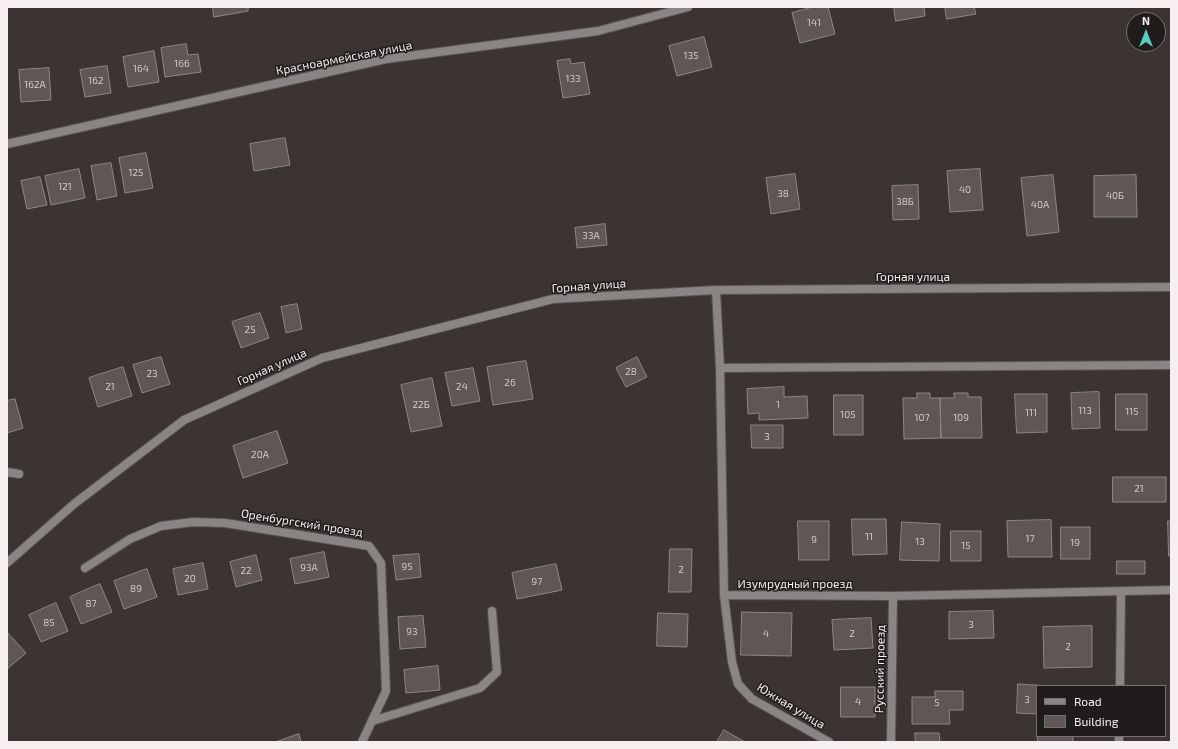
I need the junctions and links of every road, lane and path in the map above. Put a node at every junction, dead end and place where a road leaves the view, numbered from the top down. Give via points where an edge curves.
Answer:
1 (688, 7) edge
2 (7, 144) edge
3 (1171, 287) edge
4 (716, 290) junction
5 (1171, 365) edge
6 (720, 368) junction
7 (7, 472) edge
8 (19, 474) dead end
9 (7, 563) edge
10 (85, 568) dead end
11 (1171, 590) edge
12 (1121, 592) junction
13 (724, 595) junction
14 (893, 596) junction
15 (492, 611) dead end
16 (1120, 685) edge
17 (372, 721) junction
18 (362, 742) edge
19 (829, 742) edge
20 (891, 742) edge

1 - 2 street, Красноармейская улица via 598,31 386,59
3 - 4 street, Горная улица
4 - 6 street, Изумрудный проезд
4 - 9 street, Горная улица via 553,299 322,358 184,420 74,504
5 - 6 street
6 - 13 street, Изумрудный проезд
7 - 8 street
10 - 17 street, Оренбургский проезд via 130,539 161,526 193,522 225,523 370,546 381,564 386,691
11 - 12 street, Изумрудный проезд
12 - 14 street, Изумрудный проезд
12 - 16 street
13 - 14 street, Изумрудный проезд
13 - 19 street, Южная улица via 732,662 738,684 752,699
14 - 20 street, Русский проезд
15 - 17 street via 498,672 480,688
17 - 18 street, Оренбургский проезд

